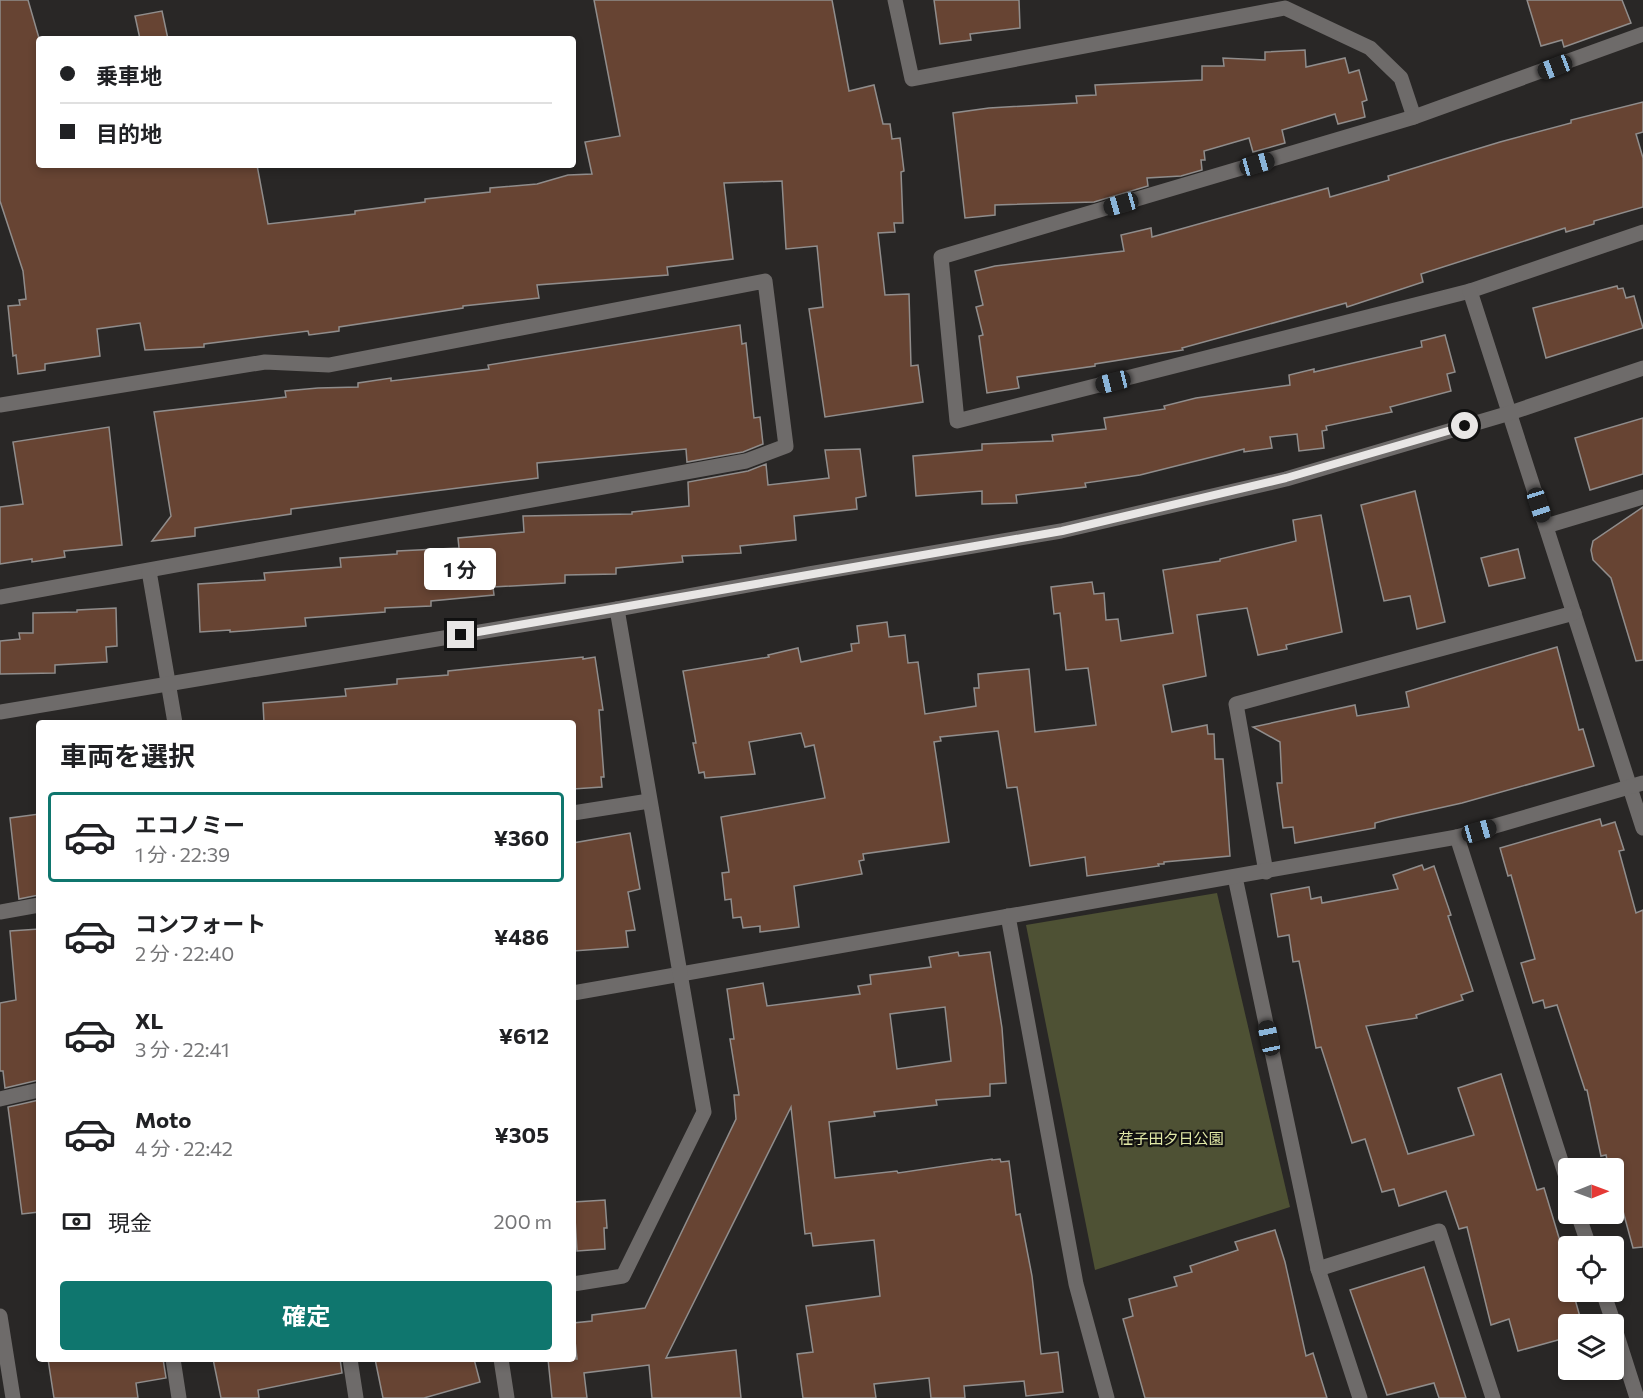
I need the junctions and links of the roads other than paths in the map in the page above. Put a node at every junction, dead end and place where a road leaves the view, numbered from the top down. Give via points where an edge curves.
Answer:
1 (895, 0) edge
2 (1643, 34) edge
3 (1414, 117) junction
4 (1643, 232) edge
5 (1470, 291) junction
6 (1643, 368) edge
7 (0, 405) edge
8 (1510, 413) junction
9 (1643, 497) edge
10 (1546, 526) junction
11 (149, 571) junction
12 (0, 597) edge
13 (617, 609) junction
14 (1574, 614) junction
15 (169, 685) junction
16 (0, 712) edge
17 (175, 720) edge
18 (1636, 785) edge
19 (649, 801) junction
20 (576, 813) edge
21 (1643, 828) edge
22 (1457, 837) junction
23 (1266, 872) junction
24 (1235, 877) junction
25 (36, 906) edge
26 (0, 912) edge
27 (1008, 916) junction
28 (681, 975) junction
29 (576, 992) edge
30 (36, 1091) edge
31 (0, 1099) edge
32 (1560, 1158) edge
33 (1318, 1269) junction
34 (576, 1284) edge
35 (0, 1316) edge
36 (1624, 1357) edge
37 (173, 1362) edge
38 (351, 1362) edge
39 (501, 1362) edge
40 (13, 1398) edge
41 (179, 1398) edge
42 (357, 1398) edge
43 (507, 1398) edge
44 (1107, 1398) edge
45 (1360, 1398) edge
46 (1493, 1398) edge
47 (1637, 1398) edge

1 - 3 street via 912,79 1285,8 1370,48 1401,78
2 - 3 street
3 - 5 street via 941,257 957,421
4 - 5 street
5 - 8 street
6 - 8 street
7 - 11 street via 265,362 329,365 765,281 786,446 746,461
8 - 10 street
8 - 13 street via 1286,478 1062,531
9 - 10 street
10 - 14 street
11 - 12 street
11 - 15 street
13 - 15 street
13 - 19 street
14 - 18 street
14 - 23 street via 1236,704
15 - 16 street
15 - 17 street
18 - 21 street
18 - 22 street
19 - 20 street
19 - 28 street
22 - 23 street
22 - 32 street
23 - 24 street
24 - 27 street
24 - 33 street
25 - 26 street
27 - 28 street
27 - 44 street via 1076,1284
28 - 29 street
28 - 34 street via 704,1112 623,1276
30 - 31 street
33 - 45 street
33 - 46 street via 1439,1231
35 - 40 street
36 - 47 street
37 - 41 street
38 - 42 street
39 - 43 street

